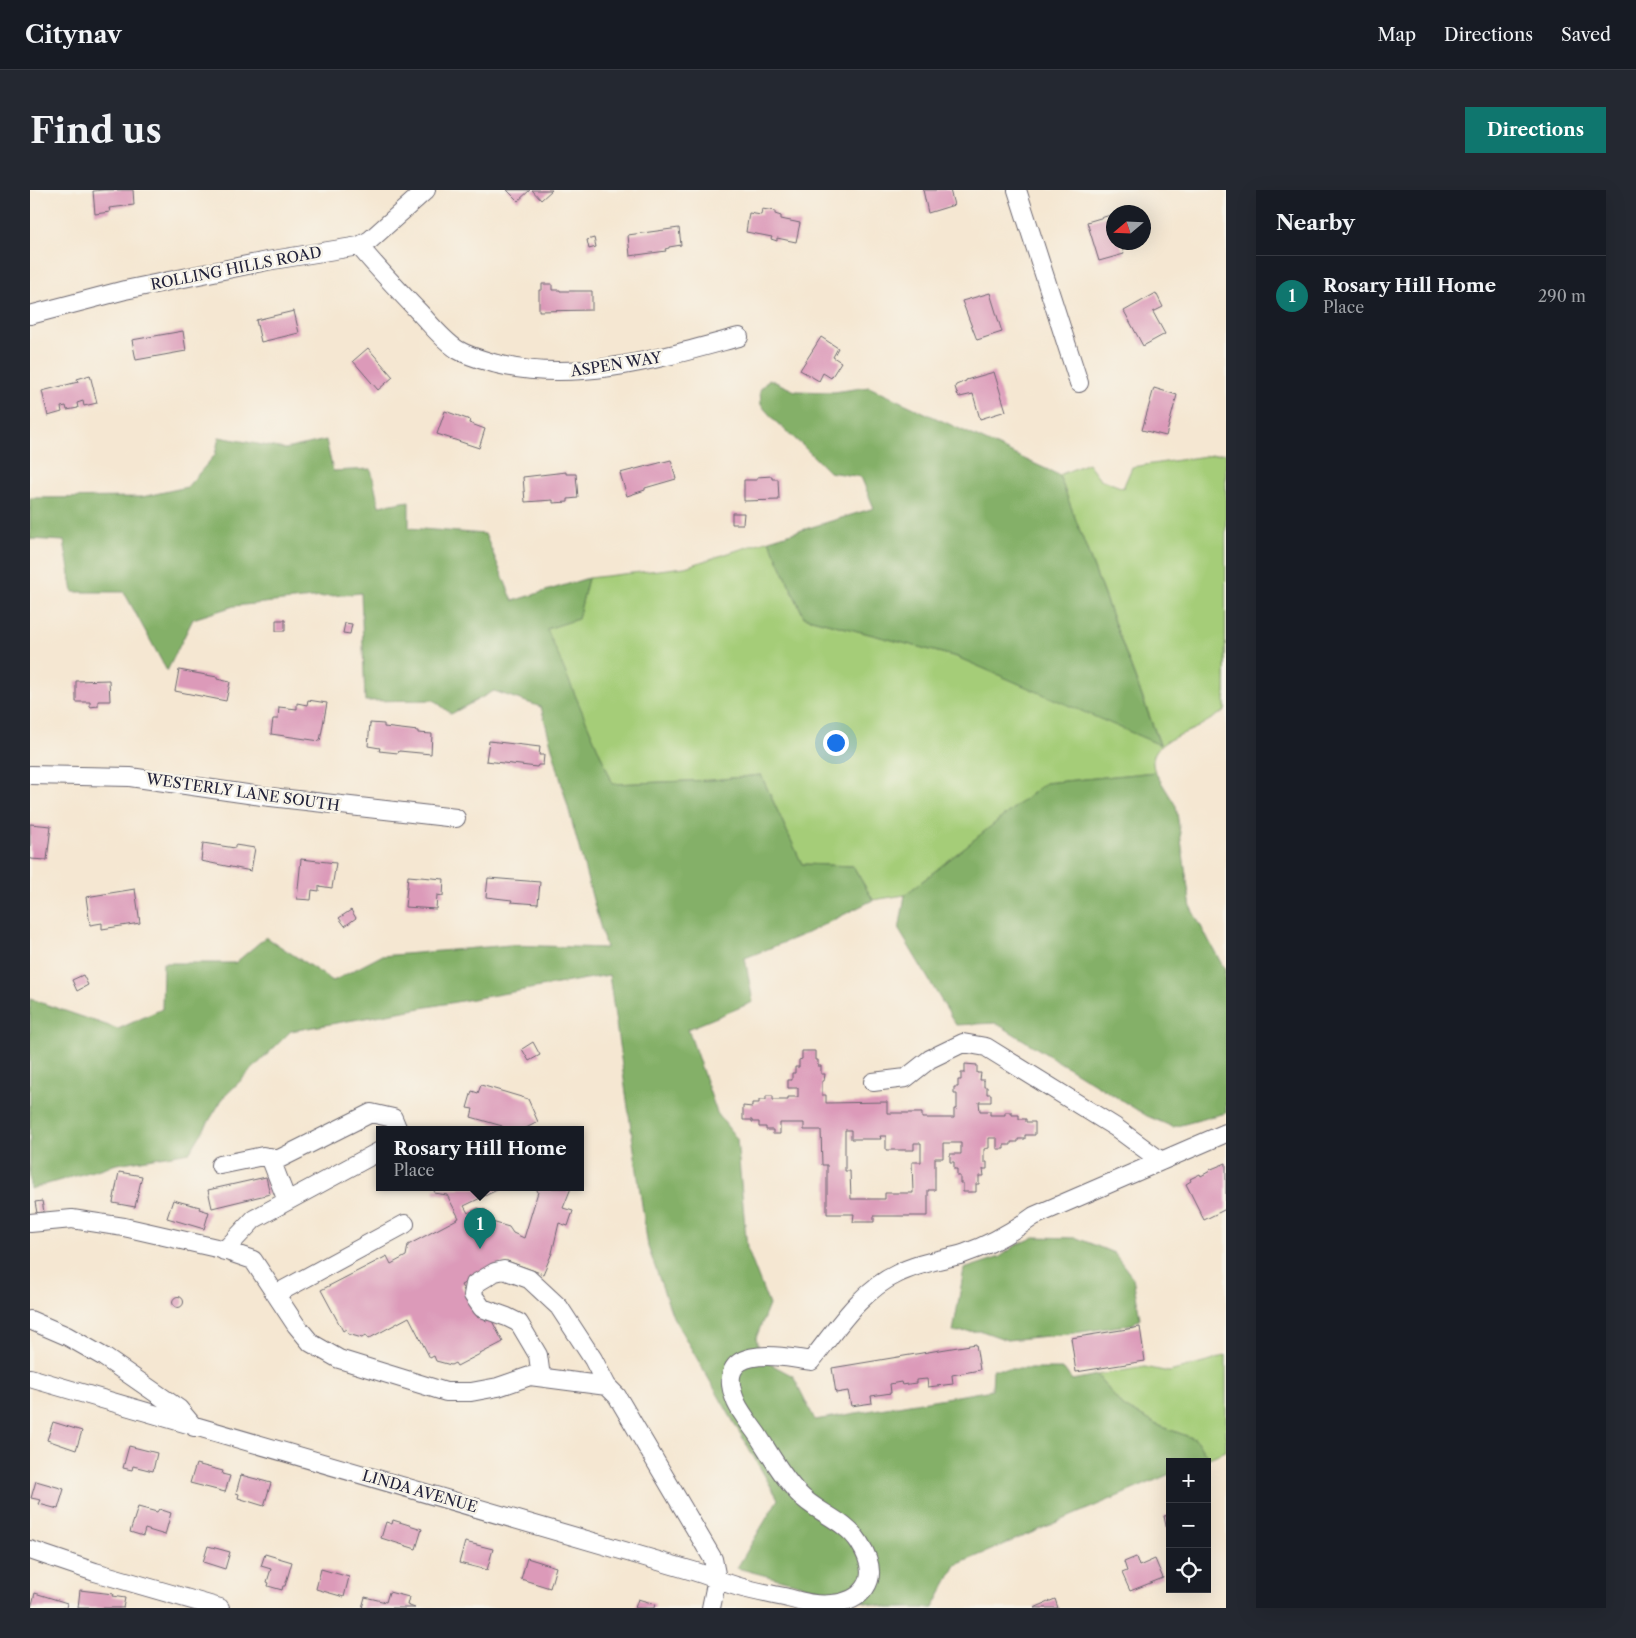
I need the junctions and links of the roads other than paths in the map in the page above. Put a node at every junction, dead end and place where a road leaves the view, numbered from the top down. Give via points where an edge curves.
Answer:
1 (426, 190) edge
2 (1017, 190) edge
3 (359, 246) junction
4 (30, 315) edge
5 (739, 337) dead end
6 (1079, 383) dead end
7 (30, 775) edge
8 (456, 818) dead end
9 (873, 1082) dead end
10 (396, 1126) edge
11 (1226, 1133) edge
12 (376, 1153) edge
13 (270, 1157) junction
14 (1161, 1161) junction
15 (220, 1165) dead end
16 (287, 1201) junction
17 (30, 1223) edge
18 (405, 1224) dead end
19 (224, 1251) junction
20 (276, 1294) junction
21 (30, 1320) edge
22 (541, 1377) junction
23 (30, 1378) edge
24 (607, 1386) junction
25 (194, 1427) junction
26 (30, 1550) edge
27 (717, 1578) junction
28 (220, 1608) edge
29 (711, 1608) edge

1 - 3 street, ROLLING HILLS ROAD
2 - 6 street
3 - 4 street, ROLLING HILLS ROAD via 126,290
3 - 5 street, ASPEN WAY via 444,339 476,358 513,368 582,372 674,355
7 - 8 street, WESTERLY LANE SOUTH via 130,777
9 - 14 street via 906,1078 930,1059 963,1043 986,1047 1115,1127
10 - 13 street via 393,1118 371,1113 279,1159
11 - 14 street
12 - 16 street
13 - 15 street
13 - 16 street
14 - 27 street, LINDA AVENUE via 1034,1216 988,1244 896,1274 874,1288 858,1304 811,1361 764,1355 746,1358 735,1366 730,1378 737,1404 781,1474 799,1494 859,1542 871,1572 868,1584 860,1594 833,1604 810,1603 734,1586
16 - 19 street via 254,1219
17 - 19 street via 72,1219 124,1227
18 - 20 street
19 - 20 street via 254,1260
20 - 22 street via 312,1343 339,1359 446,1392 472,1392 530,1376
21 - 25 street via 104,1357 179,1409
22 - 24 street
22 - 24 street via 538,1355 519,1323 482,1308 473,1295 475,1284 495,1272 504,1270 529,1279 559,1307
23 - 25 street, LINDA AVENUE
24 - 27 street via 617,1396 713,1560
25 - 27 street, LINDA AVENUE
26 - 28 street
27 - 29 street

